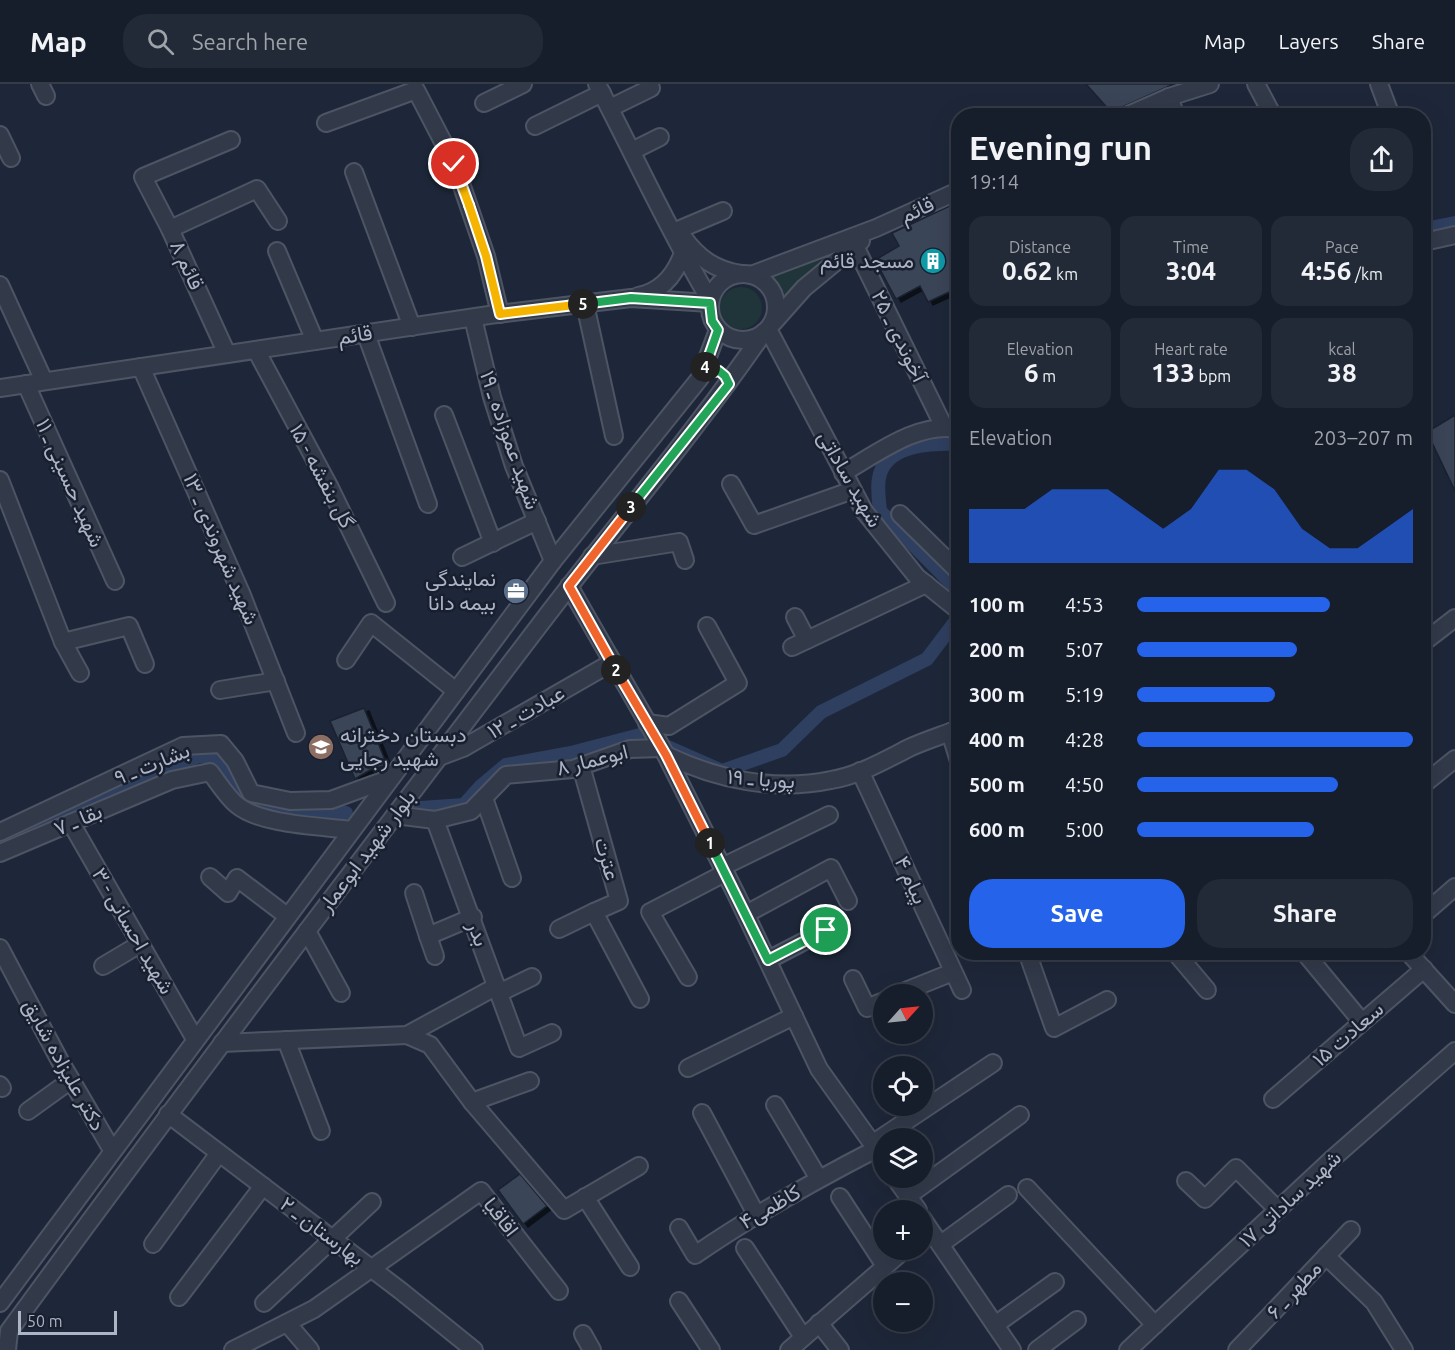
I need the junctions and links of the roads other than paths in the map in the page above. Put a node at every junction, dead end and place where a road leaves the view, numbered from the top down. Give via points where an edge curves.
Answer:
1 (523, 84) edge
2 (1256, 84) edge
3 (1379, 84) edge
4 (1203, 85) edge
5 (651, 88) dead end
6 (603, 95) edge
7 (1169, 97) junction
8 (484, 103) dead end
9 (1144, 108) edge
10 (1173, 108) edge
11 (1269, 108) edge
12 (1388, 108) edge
13 (326, 123) dead end
14 (535, 126) dead end
15 (0, 135) edge
16 (660, 137) dead end
17 (231, 140) dead end
18 (632, 151) junction
19 (11, 158) dead end
20 (354, 172) dead end
21 (951, 194) edge
22 (660, 205) junction
23 (723, 211) dead end
24 (278, 221) dead end
25 (876, 228) junction
26 (170, 229) junction
27 (678, 230) junction
28 (1455, 235) edge
29 (1431, 240) edge
30 (855, 246) junction
31 (277, 250) dead end
32 (682, 254) junction
33 (746, 274) junction
34 (0, 285) edge
35 (631, 298) junction
36 (710, 301) junction
37 (585, 304) junction
38 (500, 314) junction
39 (472, 318) junction
40 (412, 327) junction
41 (768, 329) junction
42 (718, 330) junction
43 (366, 334) junction
44 (315, 341) junction
45 (256, 350) junction
46 (227, 354) junction
47 (141, 366) junction
48 (703, 374) junction
49 (44, 381) junction
50 (26, 384) junction
51 (729, 384) junction
52 (0, 388) edge
53 (444, 415) dead end
54 (951, 428) edge
55 (615, 436) dead end
56 (843, 473) junction
57 (0, 480) edge
58 (731, 484) dead end
59 (853, 490) junction
60 (428, 504) dead end
61 (900, 514) dead end
62 (537, 521) junction
63 (492, 543) junction
64 (592, 556) junction
65 (462, 557) dead end
66 (685, 560) dead end
67 (553, 561) junction
68 (951, 564) edge
69 (115, 581) dead end
70 (926, 584) junction
71 (569, 586) junction
72 (386, 603) dead end
73 (951, 604) edge
74 (795, 617) dead end
75 (1455, 618) edge
76 (706, 626) dead end
77 (1431, 637) edge
78 (63, 642) junction
79 (346, 660) dead end
80 (611, 663) junction
81 (145, 664) dead end
82 (80, 673) dead end
83 (276, 681) junction
84 (220, 690) dead end
85 (456, 691) junction
86 (649, 727) junction
87 (951, 731) edge
88 (296, 733) dead end
89 (663, 751) junction
90 (439, 757) junction
91 (1455, 759) edge
92 (581, 766) junction
93 (860, 771) junction
94 (391, 778) junction
95 (1431, 778) edge
96 (484, 798) junction
97 (395, 815) junction
98 (829, 815) dead end
99 (435, 820) junction
100 (71, 823) junction
101 (351, 830) junction
102 (0, 832) edge
103 (0, 853) edge
104 (723, 870) junction
105 (210, 877) dead end
106 (512, 878) dead end
107 (1455, 887) edge
108 (414, 893) dead end
109 (848, 901) dead end
110 (1431, 908) edge
111 (594, 912) junction
112 (746, 914) junction
113 (287, 916) junction
114 (472, 918) junction
115 (559, 929) dead end
116 (826, 930) dead end
117 (307, 931) junction
118 (428, 936) junction
119 (140, 944) junction
120 (0, 948) edge
121 (435, 956) dead end
122 (768, 960) junction
123 (1030, 960) edge
124 (1182, 960) edge
125 (1311, 960) edge
126 (1416, 960) edge
127 (103, 966) dead end
128 (5, 968) edge
129 (1424, 969) junction
130 (953, 972) junction
131 (532, 977) dead end
132 (688, 977) dead end
133 (854, 979) dead end
134 (923, 984) edge
135 (498, 990) junction
136 (962, 990) dead end
137 (1208, 990) dead end
138 (341, 993) dead end
139 (1452, 997) edge
140 (640, 999) dead end
141 (1107, 1000) dead end
142 (873, 1006) edge
143 (794, 1016) junction
144 (1362, 1022) junction
145 (552, 1033) dead end
146 (407, 1035) junction
147 (195, 1039) junction
148 (286, 1040) junction
149 (222, 1042) junction
150 (1455, 1051) edge
151 (993, 1063) dead end
152 (688, 1068) dead end
153 (71, 1080) junction
154 (530, 1081) dead end
155 (1273, 1099) dead end
156 (472, 1102) junction
157 (775, 1105) dead end
158 (28, 1111) dead end
159 (702, 1113) dead end
160 (168, 1114) junction
161 (1020, 1115) dead end
162 (907, 1128) edge
163 (321, 1131) dead end
164 (873, 1145) edge
165 (112, 1150) junction
166 (219, 1153) junction
167 (873, 1153) edge
168 (639, 1166) dead end
169 (819, 1179) junction
170 (1186, 1181) dead end
171 (263, 1186) junction
172 (902, 1188) edge
173 (1027, 1188) dead end
174 (1008, 1195) dead end
175 (908, 1196) junction
176 (585, 1197) junction
177 (840, 1197) dead end
178 (911, 1200) edge
179 (372, 1202) dead end
180 (1278, 1210) junction
181 (757, 1216) junction
182 (679, 1228) dead end
183 (1351, 1230) dead end
184 (933, 1236) edge
185 (331, 1238) junction
186 (153, 1244) dead end
187 (940, 1244) junction
188 (745, 1248) dead end
189 (1326, 1256) junction
190 (892, 1260) edge
191 (885, 1266) junction
192 (630, 1267) dead end
193 (372, 1269) junction
194 (1055, 1282) dead end
195 (559, 1291) dead end
196 (179, 1297) dead end
197 (679, 1301) dead end
198 (0, 1303) edge
199 (264, 1303) dead end
200 (1077, 1320) dead end
201 (287, 1323) junction
202 (819, 1323) junction
203 (995, 1325) junction
204 (1155, 1325) junction
205 (5, 1332) edge
206 (452, 1332) junction
207 (583, 1334) dead end
208 (803, 1337) junction
209 (704, 1348) edge
210 (7, 1350) edge
211 (233, 1350) edge
212 (310, 1350) edge
213 (457, 1350) edge
214 (474, 1350) edge
215 (592, 1350) edge
216 (789, 1350) edge
217 (840, 1350) edge
218 (1012, 1350) edge
219 (1037, 1350) edge
220 (1128, 1350) edge
221 (1237, 1350) edge
222 (1404, 1350) edge

1 - 8 street
2 - 11 street
3 - 12 street
4 - 7 street
5 - 6 street
6 - 14 street
6 - 18 street
7 - 9 street
7 - 10 street
13 - 38 street via 416,90 454,164 486,256
15 - 19 street
16 - 18 street
17 - 26 street, قائم ۸ via 143,177
18 - 22 street
20 - 40 street
21 - 25 street, قائم
22 - 27 street
22 - 32 street
23 - 27 street
24 - 26 street via 257,189
25 - 30 street, بلوار شهید ابوعمار
25 - 33 street
26 - 46 street, قائم ۸
27 - 33 street via 701,258 714,267
28 - 29 street
30 - 41 street, بلوار شهید ابوعمار via 804,288
30 - 54 street, آخوندی ـ ۲۵
31 - 44 street
32 - 35 street via 664,284
32 - 36 street
33 - 36 street via 721,282
33 - 41 street via 761,279 774,295 775,315
34 - 49 street
35 - 36 street, قائم
35 - 37 street, قائم
36 - 42 street via 712,321
37 - 38 street, قائم
37 - 55 street
38 - 39 street, قائم
39 - 40 street, قائم
39 - 62 street, شهید عموزاده ـ ۱۹ via 499,420
40 - 43 street, قائم
41 - 42 street via 756,338 736,339
41 - 51 street, بلوار شهید ابوعمار
41 - 56 street, شهید ساداتی
42 - 48 street, بلوار شهید ابوعمار
43 - 44 street, قائم
43 - 60 street
44 - 45 street, قائم
45 - 46 street, قائم
45 - 72 street, گل بنفشه - ۱۵
46 - 47 street, قائم
47 - 49 street, قائم
47 - 83 street, شهید شهروندی ـ ۱۳
48 - 51 street via 719,371
48 - 67 street, بلوار شهید ابوعمار
49 - 50 street, قائم
50 - 52 street, قائم
50 - 69 street, شهید حسینی ـ ۱۱
51 - 64 street, بلوار شهید ابوعمار
53 - 63 street
54 - 56 street via 905,438
56 - 59 street, شهید ساداتی
57 - 78 street
58 - 59 street via 754,525
59 - 70 street, شهید ساداتی via 864,511
61 - 68 street
62 - 63 street
62 - 67 street, شهید عموزاده ـ ۱۹
63 - 65 street
64 - 66 street via 679,542
64 - 71 street, بلوار شهید ابوعمار
67 - 85 street, بلوار شهید ابوعمار
70 - 73 street, شهید ساداتی
70 - 74 street via 800,644
71 - 80 street
71 - 90 street, بلوار شهید ابوعمار
75 - 77 street
76 - 86 street via 738,683 669,726
78 - 81 street via 129,626
78 - 82 street
79 - 85 street via 371,623
80 - 86 street
80 - 90 street, عبادت ـ ۱۲ via 463,748
83 - 84 street
83 - 88 street, شهید شهروندی ـ ۱۳
85 - 94 street, بلوار شهید ابوعمار
86 - 89 street
87 - 93 street, پوریا ـ ۱۹
89 - 92 street, ابوعمار ۸ via 630,749
89 - 93 street, پوریا ـ ۱۹ via 701,771 730,780 789,783 830,780
89 - 104 street
90 - 97 street, بلوار شهید ابوعمار
91 - 95 street
92 - 96 street, ابوعمار ۸ via 506,775
92 - 111 street, عترت via 619,901
93 - 130 street, پیام ۴
94 - 101 street, بلوار شهید ابوعمار
94 - 102 street, بشارت ـ ۹ via 331,800 290,801 251,793 235,761 221,744 183,746
96 - 99 street, ابوعمار ۸ via 471,811
96 - 106 street
97 - 99 street, ابوعمار ۸
97 - 117 street, بلوار شهید ابوعمار
98 - 104 street
99 - 114 street, بدر
100 - 101 street, بقا ـ ۷ via 172,780 210,772 237,805 256,814
100 - 103 street, بقا ـ ۷
100 - 119 street, شهید احسانی - ۳
101 - 113 street, بلوار شهید ابوعمار
104 - 112 street
104 - 132 street via 650,912
105 - 113 street via 228,893 237,878
107 - 110 street
108 - 118 street
109 - 112 street via 831,868
111 - 115 street
111 - 140 street, عترت
112 - 122 street
113 - 147 street, بلوار شهید ابوعمار
114 - 118 street
114 - 135 street, بدر
116 - 122 street
117 - 138 street
117 - 149 street, بلوار شهید ابوعمار
118 - 121 street
119 - 127 street
119 - 147 street, شهید احسانی - ۳
120 - 128 street, دکتر علیزاده شایق
122 - 143 street
123 - 141 street via 1054,1028
124 - 137 street
125 - 144 street
126 - 129 street
128 - 153 street, دکتر علیزاده شایق
129 - 139 street
129 - 144 street, سعادت ۱۵
130 - 134 street
130 - 136 street, پیام ۴
131 - 135 street
133 - 142 street via 867,1008
135 - 145 street, بدر via 519,1048
135 - 146 street
143 - 152 street
143 - 164 street via 819,1069
144 - 155 street, سعادت ۱۵
146 - 148 street
146 - 156 street via 429,1045
147 - 165 street, بلوار شهید ابوعمار
148 - 149 street
148 - 163 street
149 - 160 street, بلوار شهید ابوعمار
150 - 180 street, شهید ساداتی ۱۷
151 - 162 street, کاظمی۴
153 - 158 street
153 - 165 street, دکتر علیزاده شایق
154 - 156 street
156 - 176 street via 564,1210
157 - 169 street
159 - 181 street
160 - 166 street, بهارستان ـ ۲
160 - 205 street, بلوار شهید ابوعمار
161 - 175 street
165 - 198 street, بلوار شهید ابوعمار
166 - 171 street, بهارستان ـ ۲
166 - 186 street
167 - 169 street, کاظمی۴
168 - 176 street
169 - 181 street, کاظمی۴
170 - 180 street via 1205,1199 1236,1168
171 - 185 street, بهارستان ـ ۲
171 - 196 street
172 - 175 street
173 - 204 street
174 - 187 street
175 - 178 street
176 - 192 street
177 - 191 street
179 - 185 street
180 - 204 street, شهید ساداتی ۱۷
181 - 182 street, کاظمی۴ via 695,1255
183 - 189 street, مطهر ـ ۶
184 - 187 street
185 - 193 street, بهارستان ـ ۲
185 - 199 street
187 - 203 street
188 - 208 street
189 - 221 street, مطهر ـ ۶
189 - 222 street via 1374,1302
190 - 191 street
191 - 202 street
193 - 195 street, اقاقیا via 481,1191
193 - 201 street
193 - 206 street, بهارستان ـ ۲
194 - 203 street
197 - 209 street
200 - 219 street
201 - 211 street
201 - 212 street
202 - 208 street
202 - 217 street
203 - 218 street
204 - 220 street, شهید ساداتی ۱۷
205 - 210 street, بلوار شهید ابوعمار
206 - 213 street
206 - 214 street, بهارستان ـ ۲
207 - 215 street
208 - 216 street

